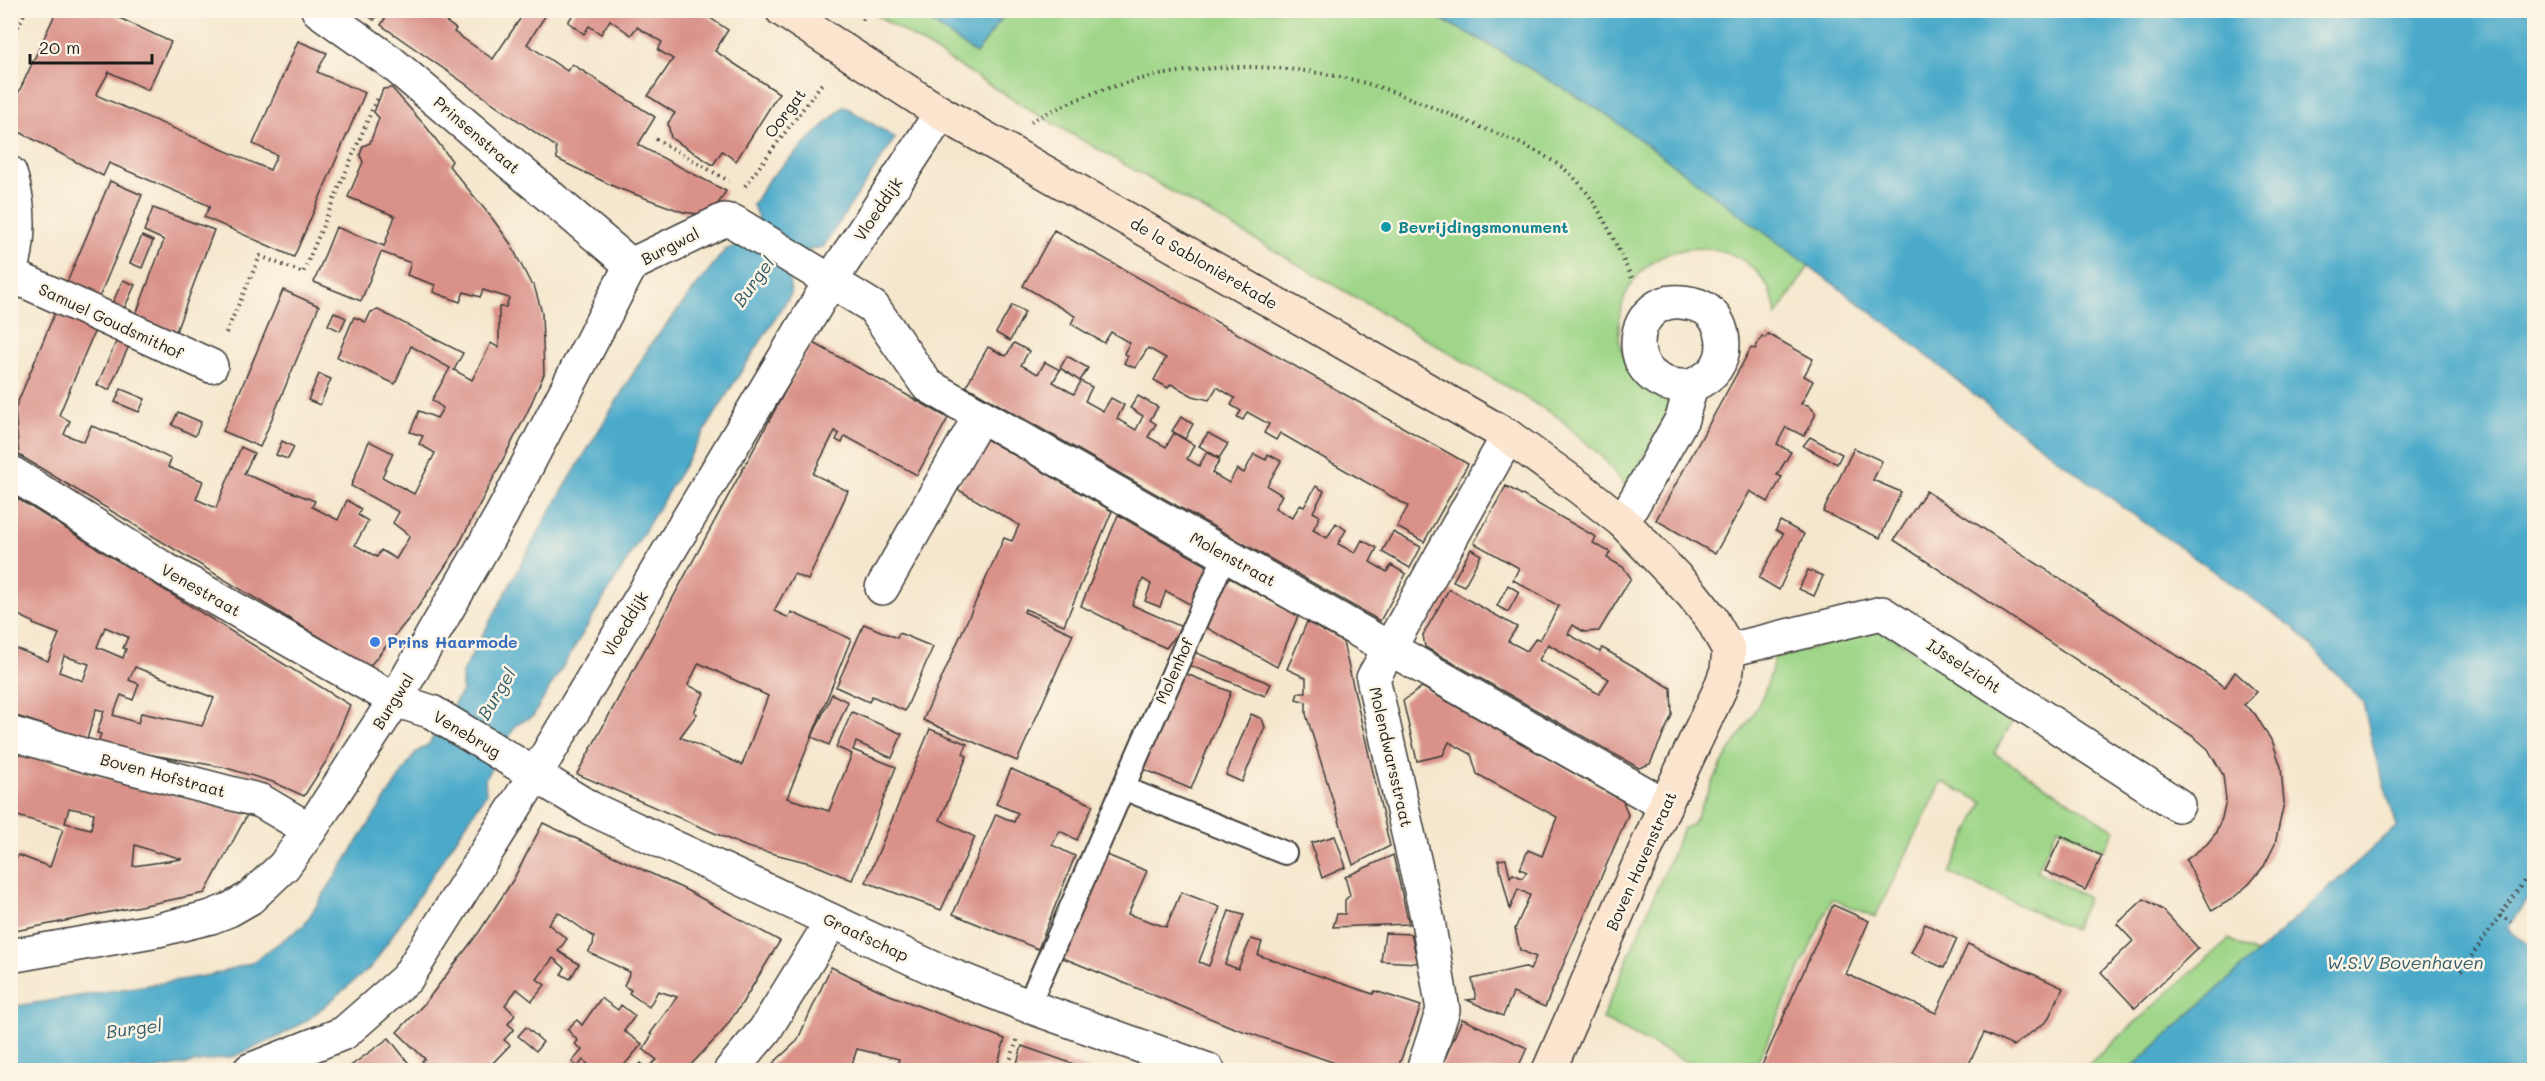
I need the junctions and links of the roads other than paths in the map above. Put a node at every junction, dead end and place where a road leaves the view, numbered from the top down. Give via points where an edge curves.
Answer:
1 (318, 10) edge
2 (782, 10) edge
3 (941, 113) junction
4 (10, 173) edge
5 (729, 221) joint
6 (631, 265) junction
7 (817, 274) junction
8 (11, 276) edge
9 (211, 366) road end
10 (1690, 386) junction
11 (980, 416) junction
12 (1508, 436) junction
13 (10, 472) edge
14 (1623, 522) junction
15 (1225, 555) junction
16 (882, 588) dead end
17 (1389, 647) junction
18 (1729, 650) junction
19 (395, 700) junction
20 (10, 733) edge
21 (535, 775) junction
22 (1123, 788) junction
23 (1665, 805) junction
24 (2178, 805) dead end
25 (310, 830) junction
26 (1285, 853) dead end
27 (832, 921) junction
28 (10, 956) edge
29 (1028, 1006) junction
30 (250, 1071) edge
31 (731, 1071) edge
32 (1208, 1071) edge
33 (1423, 1071) edge
34 (1549, 1071) edge

1 - 6 street, Prinsenstraat via 392,63
2 - 3 street, de la Sablonièrekade
3 - 7 street, Vloeddijk
3 - 12 street, de la Sablonièrekade
4 - 8 street via 19,220
5 - 6 street, Burgwal
5 - 7 street, Molenstraat
6 - 19 street, Burgwal via 502,514
7 - 11 street, Molenstraat via 873,307 927,385
7 - 21 street, Vloeddijk
8 - 9 street, Samuel Goudsmithof
10 - 10 street via 1662,384 1647,372 1639,358 1637,341 1641,326 1659,306 1673,301 1694,303 1707,310 1723,336 1719,361 1706,379
10 - 14 street via 1682,419
11 - 15 street, Molenstraat
11 - 16 street
12 - 14 street, de la Sablonièrekade
12 - 17 street, Molendwarsstraat
13 - 19 street, Venestraat via 161,567
14 - 18 street, de la Sablonièrekade via 1692,594
15 - 17 street, Molenstraat
15 - 22 lane, Molenhof
17 - 23 street, Molenstraat
17 - 33 street, Molendwarsstraat via 1373,678 1428,921 1443,1010
18 - 23 street, Boven Havenstraat via 1720,689
18 - 24 street, IJsselzicht via 1882,613
19 - 21 street, Venebrug via 432,712
19 - 25 street, Burgwal
20 - 25 street, Boven Hofstraat via 261,801
21 - 27 street, Graafschap via 590,808
21 - 30 street, Vloeddijk via 407,978 344,1033
22 - 26 lane
22 - 29 lane, Molenhof
23 - 34 street, Boven Havenstraat
25 - 28 street, Burgwal via 284,866 250,898 229,910 158,930
27 - 29 street, Graafschap
27 - 31 street via 765,1030
29 - 32 street, Graafschap

